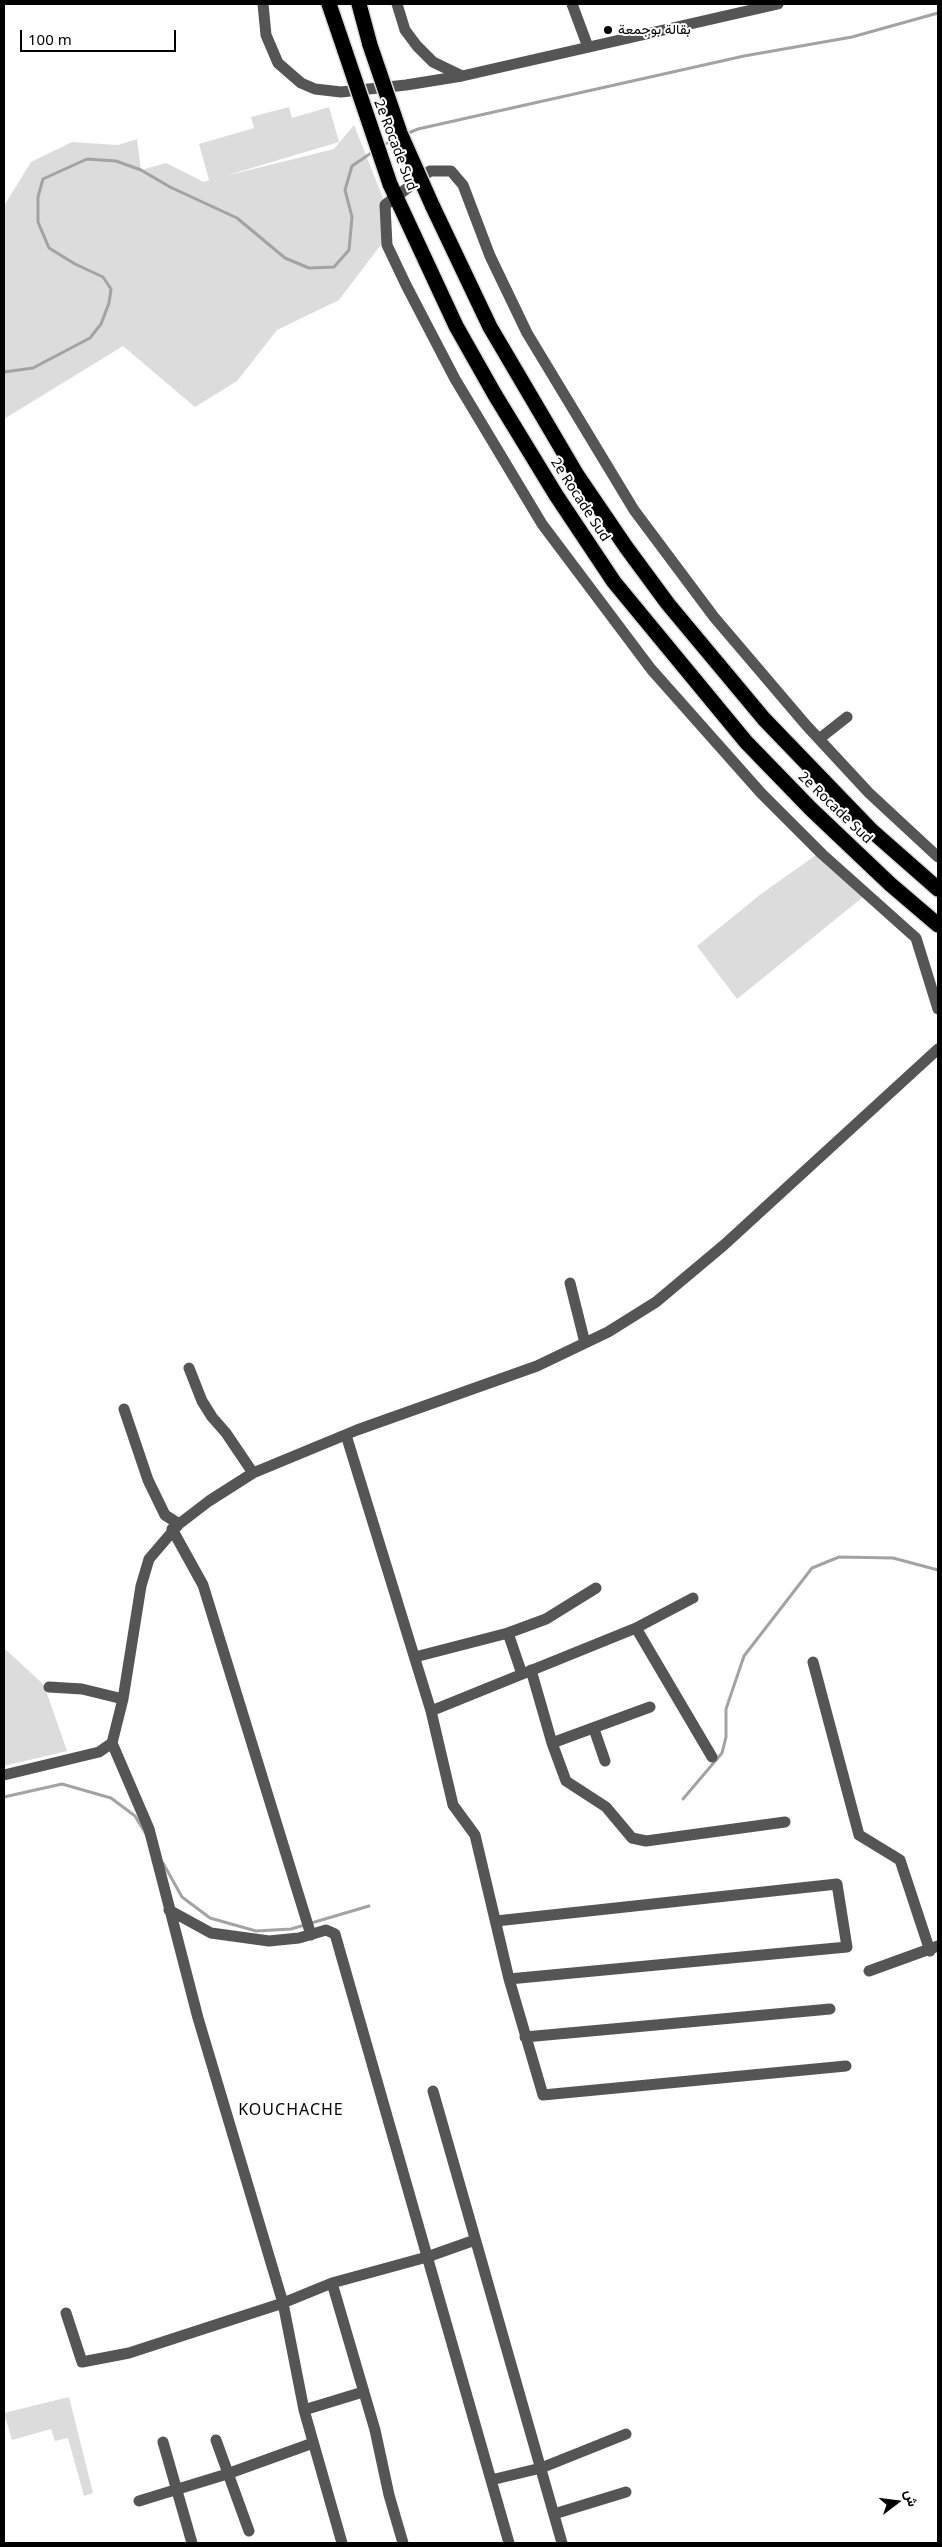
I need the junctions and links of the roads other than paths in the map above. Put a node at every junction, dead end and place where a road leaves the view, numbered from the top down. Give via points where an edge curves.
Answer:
1 (263, 4) edge
2 (329, 4) edge
3 (358, 4) edge
4 (397, 4) edge
5 (572, 4) edge
6 (778, 4) edge
7 (588, 47) junction
8 (462, 76) junction
9 (393, 190) junction
10 (847, 717) dead end
11 (819, 739) junction
12 (938, 857) edge
13 (938, 888) edge
14 (938, 925) edge
15 (938, 1009) edge
16 (938, 1050) edge
17 (570, 1283) dead end
18 (585, 1343) junction
19 (190, 1368) dead end
20 (124, 1409) dead end
21 (346, 1434) junction
22 (253, 1473) junction
23 (176, 1527) junction
24 (596, 1588) dead end
25 (693, 1598) dead end
26 (636, 1628) junction
27 (508, 1633) junction
28 (414, 1657) junction
29 (813, 1662) dead end
30 (527, 1672) junction
31 (49, 1687) dead end
32 (123, 1699) junction
33 (650, 1707) dead end
34 (431, 1711) junction
35 (594, 1729) junction
36 (112, 1743) junction
37 (552, 1743) junction
38 (712, 1756) dead end
39 (605, 1761) dead end
40 (4, 1775) edge
41 (785, 1822) dead end
42 (169, 1910) junction
43 (496, 1921) junction
44 (311, 1934) junction
45 (934, 1949) edge
46 (869, 1971) dead end
47 (509, 1979) junction
48 (830, 2009) dead end
49 (526, 2037) junction
50 (846, 2066) dead end
51 (432, 2091) dead end
52 (475, 2240) junction
53 (427, 2258) junction
54 (332, 2284) junction
55 (283, 2303) junction
56 (66, 2313) dead end
57 (364, 2392) junction
58 (304, 2410) junction
59 (626, 2434) dead end
60 (216, 2440) dead end
61 (163, 2442) dead end
62 (313, 2443) junction
63 (541, 2468) junction
64 (228, 2474) junction
65 (491, 2480) junction
66 (176, 2490) junction
67 (626, 2492) dead end
68 (139, 2501) dead end
69 (554, 2514) junction
70 (249, 2531) dead end
71 (192, 2543) edge
72 (342, 2543) edge
73 (403, 2543) edge
74 (509, 2543) edge
75 (562, 2543) edge

1 - 8 street via 266,35 278,63 295,79 315,89 341,92
2 - 9 highway, 2e Rocade Sud, bridge
3 - 13 highway, 2e Rocade Sud, bridge via 400,133 432,205 490,327 576,475 717,665 872,831
4 - 8 street via 405,30 417,46 433,62
5 - 7 street
6 - 7 street
7 - 8 street
9 - 11 street via 430,171 451,171 463,185 490,256 527,333 634,510 714,617
9 - 14 highway, 2e Rocade Sud via 456,326 556,495 614,582 746,742 811,809
9 - 15 street via 385,205 387,245 455,379 542,524 651,669 761,793 822,854 916,938
10 - 11 street
11 - 12 street via 869,793
16 - 18 street via 724,1245 656,1302
17 - 18 street
18 - 21 street via 537,1366
19 - 22 street via 202,1401
20 - 23 street via 148,1480 164,1516
21 - 22 street
21 - 28 street
22 - 23 street via 209,1500
23 - 32 street via 149,1559 141,1586
23 - 44 street via 203,1585
24 - 27 street via 546,1619
25 - 26 street
26 - 30 street
26 - 38 street
27 - 28 street
27 - 30 street
28 - 34 street
29 - 45 street via 859,1835 900,1860
30 - 34 street
30 - 37 street
31 - 32 street via 82,1689
32 - 36 street
33 - 35 street
34 - 43 street via 453,1805 475,1835
35 - 37 street
35 - 39 street
36 - 40 street via 99,1752
36 - 42 street via 149,1829
37 - 41 street via 566,1781 606,1807 632,1838 646,1841
42 - 44 street via 211,1933 269,1941
42 - 55 street
43 - 47 street
43 - 47 street via 837,1884 847,1947
44 - 53 street via 326,1930 335,1934
45 - 46 street
47 - 49 street
48 - 49 street
49 - 50 street via 543,2095
51 - 52 street
52 - 53 street
52 - 63 street
53 - 54 street
53 - 65 street
54 - 55 street
54 - 57 street
55 - 56 street via 129,2353 82,2362
55 - 58 street
57 - 58 street
57 - 73 street
58 - 62 street
59 - 63 street
60 - 64 street
61 - 66 street
62 - 64 street
62 - 72 street
63 - 65 street
63 - 69 street
64 - 66 street
64 - 70 street
65 - 74 street
66 - 68 street
66 - 71 street
67 - 69 street
69 - 75 street

